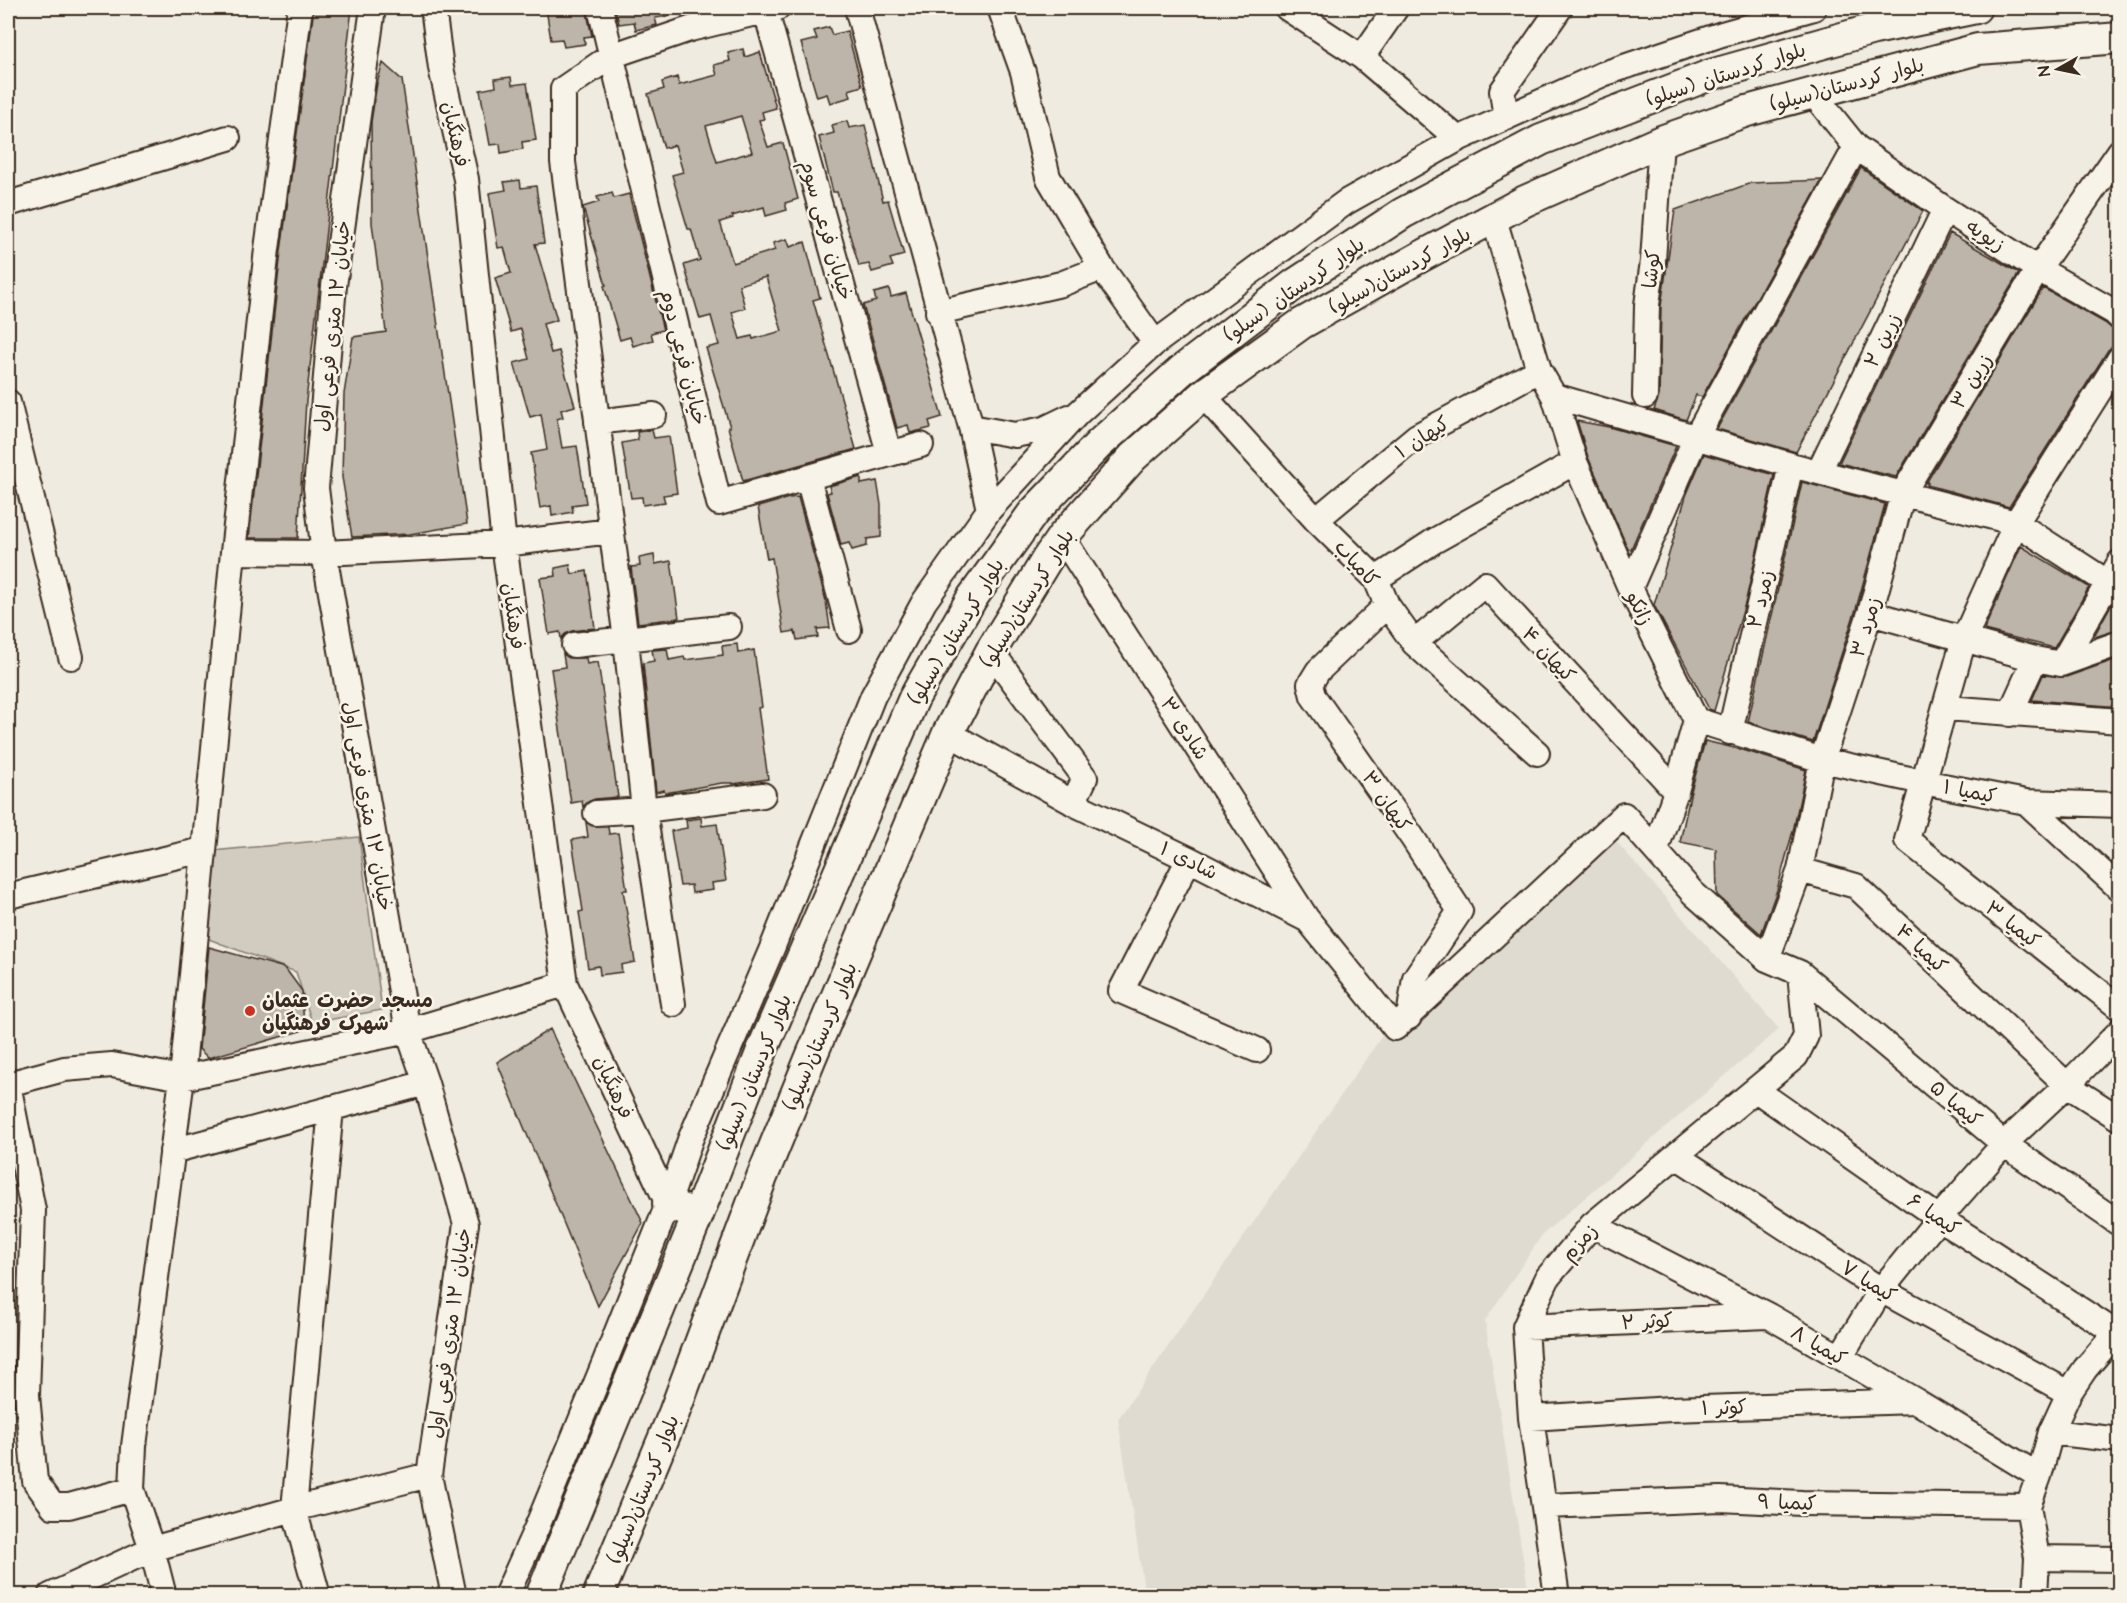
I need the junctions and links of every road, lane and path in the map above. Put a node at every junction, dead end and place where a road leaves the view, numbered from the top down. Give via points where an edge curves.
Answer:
1 (300, 8) edge
2 (373, 8) edge
3 (433, 8) edge
4 (600, 8) edge
5 (857, 8) edge
6 (1000, 8) edge
7 (1287, 8) edge
8 (1396, 8) edge
9 (1560, 8) edge
10 (1814, 8) edge
11 (1976, 8) edge
12 (769, 9) edge
13 (1750, 16) edge
14 (687, 18) edge
15 (2120, 39) edge
16 (611, 56) junction
17 (1362, 57) junction
18 (1812, 92) junction
19 (1506, 118) junction
20 (228, 138) dead end
21 (1458, 139) junction
22 (1661, 141) junction
23 (1856, 147) junction
24 (2120, 151) edge
25 (8, 204) edge
26 (1944, 208) junction
27 (1494, 219) junction
28 (1102, 268) junction
29 (2038, 269) junction
30 (938, 312) junction
31 (2118, 312) edge
32 (1155, 343) junction
33 (2120, 358) edge
34 (1539, 370) junction
35 (1203, 395) junction
36 (1554, 396) junction
37 (1644, 396) dead end
38 (8, 402) edge
39 (1077, 414) junction
40 (654, 415) dead end
41 (597, 422) junction
42 (970, 427) junction
43 (1695, 436) junction
44 (921, 445) dead end
45 (13, 448) edge
46 (889, 453) junction
47 (1575, 462) junction
48 (1791, 465) junction
49 (1818, 471) junction
50 (808, 478) junction
51 (1903, 494) junction
52 (989, 510) junction
53 (1316, 520) junction
54 (2016, 523) junction
55 (612, 531) junction
56 (1062, 537) junction
57 (504, 544) junction
58 (233, 552) junction
59 (324, 553) junction
60 (2120, 562) edge
61 (1376, 579) junction
62 (1630, 588) junction
63 (2113, 588) edge
64 (1387, 605) junction
65 (1870, 613) junction
66 (729, 627) dead end
67 (849, 630) dead end
68 (1964, 639) junction
69 (626, 640) junction
70 (1414, 643) junction
71 (2120, 644) edge
72 (574, 645) dead end
73 (991, 651) junction
74 (71, 657) dead end
75 (2035, 659) junction
76 (2061, 663) junction
77 (1946, 708) junction
78 (2010, 714) junction
79 (1695, 720) junction
80 (2120, 721) edge
81 (1730, 732) junction
82 (948, 734) junction
83 (1537, 753) dead end
84 (1822, 760) junction
85 (1923, 782) junction
86 (1676, 791) junction
87 (763, 795) dead end
88 (2026, 802) junction
89 (1074, 803) junction
90 (2120, 805) edge
91 (644, 810) junction
92 (596, 813) dead end
93 (1656, 849) junction
94 (203, 850) junction
95 (1189, 859) junction
96 (1800, 870) junction
97 (2120, 889) edge
98 (8, 896) edge
99 (1308, 920) junction
100 (1767, 959) junction
101 (1800, 973) junction
102 (565, 984) junction
103 (673, 1004) dead end
104 (2120, 1008) edge
105 (1402, 1022) junction
106 (408, 1031) junction
107 (2120, 1031) edge
108 (763, 1048) junction
109 (1257, 1050) dead end
110 (811, 1057) junction
111 (182, 1078) junction
112 (426, 1083) junction
113 (8, 1084) edge
114 (2067, 1085) junction
115 (1756, 1089) junction
116 (331, 1108) junction
117 (2120, 1119) edge
118 (2004, 1144) junction
119 (172, 1151) junction
120 (1676, 1156) junction
121 (668, 1204) junction
122 (698, 1215) junction
123 (1939, 1218) junction
124 (2120, 1224) edge
125 (1592, 1225) junction
126 (1881, 1290) junction
127 (1769, 1316) junction
128 (1525, 1327) junction
129 (2118, 1332) edge
130 (1840, 1357) junction
131 (2069, 1393) junction
132 (1916, 1401) junction
133 (1531, 1418) junction
134 (2051, 1432) junction
135 (2120, 1440) edge
136 (429, 1475) junction
137 (2039, 1476) junction
138 (132, 1489) junction
139 (1545, 1506) junction
140 (2028, 1506) junction
141 (294, 1509) junction
142 (152, 1550) junction
143 (2037, 1558) junction
144 (2120, 1559) edge
145 (50, 1596) edge
146 (164, 1596) edge
147 (318, 1596) edge
148 (454, 1596) edge
149 (506, 1596) edge
150 (541, 1596) edge
151 (598, 1596) edge
152 (1557, 1596) edge
153 (2035, 1596) edge

1 - 58 street via 267,249
2 - 59 street, خیابان ۱۲ متری فرعی اول via 326,369 316,488
3 - 57 street, فرهنگیان via 441,69 466,178
4 - 16 street, خیابان فرعی دوم
5 - 30 street
6 - 28 street via 1023,72 1048,177
7 - 17 street
8 - 17 street
9 - 19 street via 1502,91
10 - 13 street
11 - 108 main road, بلوار کردستان (سیلو) via 1874,30 1710,75 1540,140 1403,213 1295,284 1182,370 1098,444 1033,513 972,598 914,698
12 - 14 street
12 - 46 street, خیابان فرعی سوم
13 - 19 street via 1603,74
14 - 16 street
15 - 18 main road, بلوار کردستان(سیلو) via 1978,49
16 - 41 street via 563,89 563,162
16 - 50 street, خیابان فرعی دوم via 719,503
17 - 21 street
18 - 22 main road, بلوار کردستان(سیلو)
18 - 23 street, زیویه
19 - 21 street
20 - 25 street
21 - 32 street via 1346,202
22 - 27 main road, بلوار کردستان(سیلو) via 1525,201
22 - 37 street, کوشا via 1647,305
23 - 26 street, زیویه
23 - 43 street
24 - 29 street, زرین ۳
26 - 29 street, زیویه
26 - 49 street, زرین ۲
27 - 34 street, زانکو
27 - 35 main road, بلوار کردستان(سیلو) via 1301,324
28 - 30 street via 1061,284
28 - 32 street
29 - 31 street, زیویه
29 - 51 street, زرین ۳
30 - 42 street
32 - 39 street
33 - 54 street
34 - 36 street, زانکو
34 - 53 street, کیهان ۱ via 1417,436
35 - 53 street, کامیاب
35 - 56 main road, بلوار کردستان(سیلو) via 1133,457
36 - 43 street
36 - 47 street, زانکو
38 - 45 street
39 - 42 street via 1044,429 1015,435
39 - 52 street
40 - 41 street
41 - 55 street
42 - 52 street
43 - 48 street
43 - 62 street
44 - 46 street, خیابان فرعی دوم
45 - 74 street
46 - 50 street, خیابان فرعی دوم
47 - 61 street
47 - 62 street, زانکو
48 - 49 street
48 - 81 street, زمرد ۲
49 - 51 street
50 - 67 street
51 - 54 street
51 - 65 street, زمرد ۳
52 - 121 street via 924,602 873,696 690,1140
53 - 61 street, کامیاب
54 - 63 street
54 - 68 street
55 - 57 street
55 - 69 street
56 - 73 main road, بلوار کردستان(سیلو)
56 - 99 street, شادی ۳
57 - 59 street
57 - 102 street, فرهنگیان
58 - 59 street
58 - 94 street
59 - 106 street, خیابان ۱۲ متری فرعی اول
60 - 63 street
61 - 64 street, کامیاب
62 - 79 street, زانکو
63 - 76 street
64 - 70 street, کامیاب
64 - 105 street, کیهان ۳ via 1318,671 1310,684 1313,696 1460,911 1414,978
65 - 68 street
65 - 84 street, زمرد ۳
66 - 69 street
68 - 75 street
68 - 77 street
69 - 72 street
69 - 91 street
70 - 83 street, کامیاب
70 - 86 street, کیهان ۴ via 1485,584
71 - 76 street
73 - 82 main road, بلوار کردستان(سیلو)
73 - 89 street via 1085,778
75 - 76 street
75 - 78 street
77 - 78 street
77 - 85 street
78 - 80 street
79 - 81 street
79 - 86 street
81 - 84 street
82 - 89 street, شادی ۱
82 - 110 main road, بلوار کردستان(سیلو)
84 - 85 street, کیمیا ۱
84 - 96 street
85 - 88 street, کیمیا ۱
85 - 104 street, کیمیا ۳ via 1907,840
86 - 93 street
87 - 91 street
88 - 90 street, کیمیا ۱
88 - 97 street
89 - 95 street, شادی ۱
91 - 92 street
91 - 103 street
93 - 100 street via 1693,893
93 - 105 street via 1624,815
94 - 98 street
94 - 111 street
95 - 99 street, شادی ۱
95 - 109 street via 1121,991
96 - 100 street
96 - 114 street, کیمیا ۴ via 1856,886
99 - 105 street, شادی ۱
100 - 101 street
101 - 115 street, زمزم via 1806,1036 1797,1056
101 - 118 street, کیمیا ۵
102 - 106 street
102 - 121 street, فرهنگیان
106 - 111 street
106 - 112 street, خیابان ۱۲ متری فرعی اول
107 - 114 street
108 - 110 main road
108 - 122 main road, بلوار کردستان (سیلو)
110 - 151 main road, بلوار کردستان(سیلو) via 674,1413
111 - 113 street via 112,1065 64,1069
111 - 119 street
112 - 116 street
112 - 136 street, خیابان ۱۲ متری فرعی اول via 466,1224
113 - 138 street via 33,1210 27,1395 35,1481 53,1506 69,1506
114 - 117 street, کیمیا ۴
114 - 118 street
115 - 120 street, زمزم
115 - 123 street, کیمیا ۶
116 - 119 street
116 - 141 street
118 - 123 street
118 - 124 street, کیمیا ۵
119 - 138 street via 134,1446
120 - 125 street, زمزم
120 - 126 street, کیمیا ۷
121 - 122 main road
121 - 149 street
122 - 150 main road, بلوار کردستان (سیلو)
123 - 126 street
123 - 129 street, کیمیا ۶
125 - 127 street, کیمیا ۸
125 - 128 street, زمزم via 1548,1277
126 - 130 street
126 - 131 street, کیمیا ۷
127 - 128 street, کوثر ۲
127 - 130 street, کیمیا ۸
128 - 133 street, زمزم
129 - 131 street
130 - 132 street, کیمیا ۸
131 - 134 street
132 - 133 street, کوثر ۱
132 - 137 street, کیمیا ۸
133 - 139 street, زمزم
134 - 135 street
134 - 137 street
136 - 141 street
136 - 148 street, خیابان ۱۲ متری فرعی اول
137 - 140 street
138 - 142 street
139 - 140 street, کیمیا ۹ via 1720,1499
139 - 152 street, زمزم
140 - 143 street
141 - 142 street
141 - 147 street
142 - 145 street
142 - 146 street
143 - 144 street
143 - 153 street

